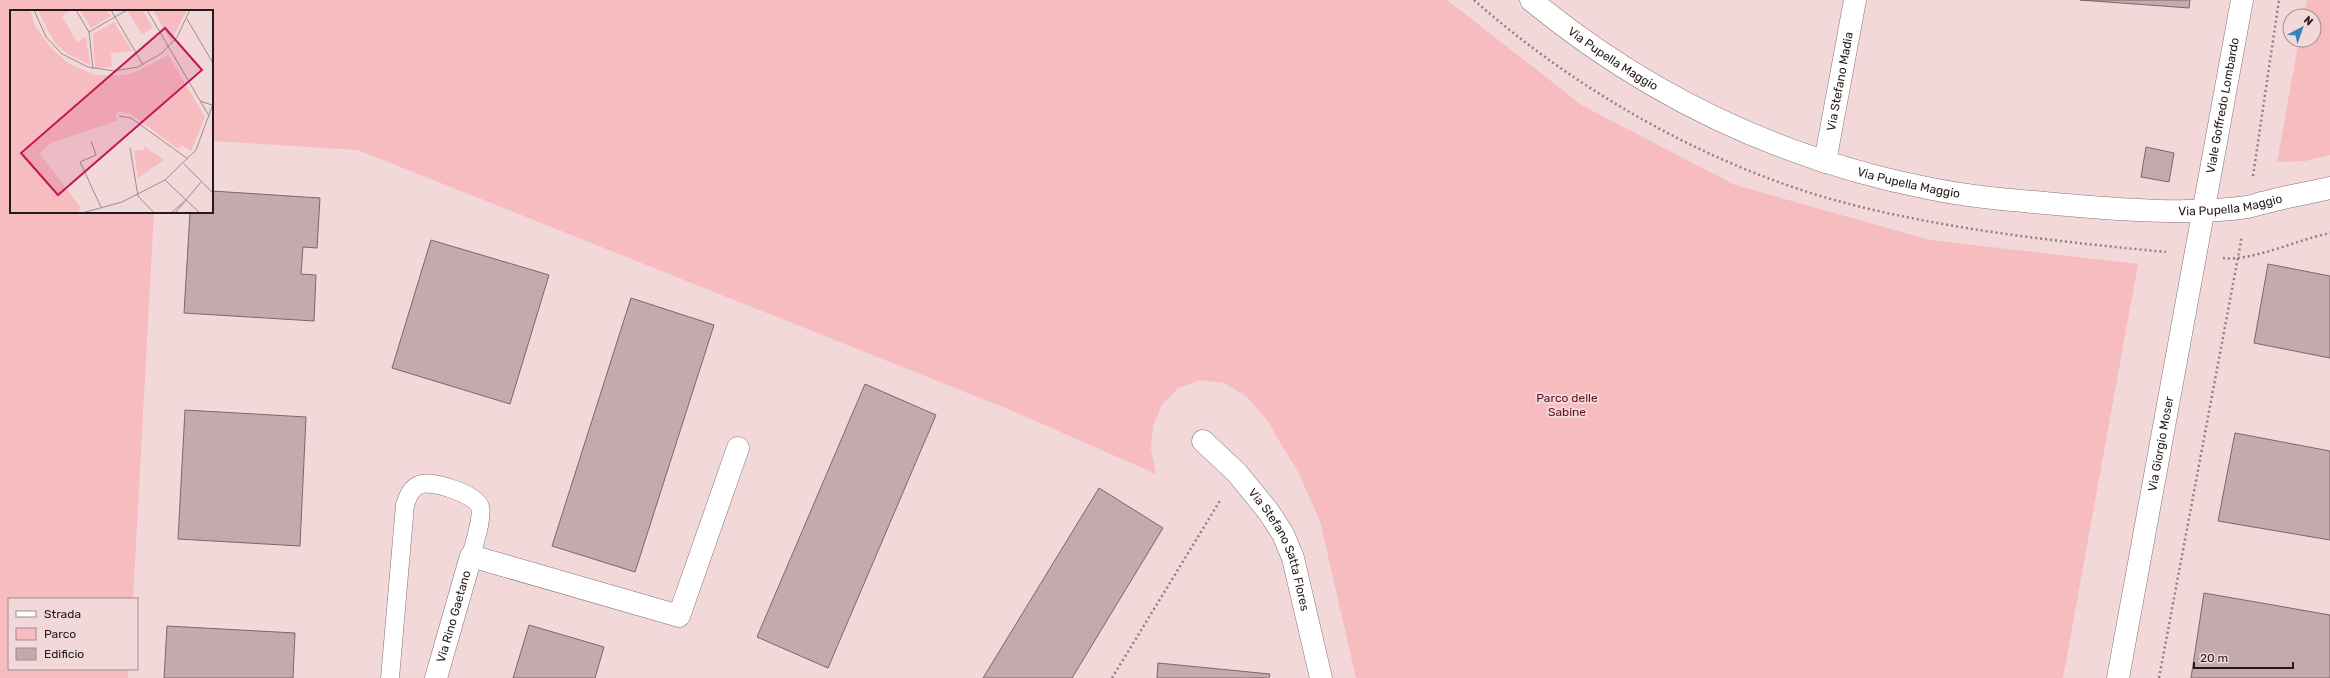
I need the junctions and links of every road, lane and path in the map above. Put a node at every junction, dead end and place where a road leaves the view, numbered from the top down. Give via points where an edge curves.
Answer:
1 (1530, 0) edge
2 (1855, 0) edge
3 (2242, 0) edge
4 (2279, 0) edge
5 (1825, 162) junction
6 (2330, 188) edge
7 (2248, 207) junction
8 (2205, 211) junction
9 (1203, 441) dead end
10 (738, 448) dead end
11 (1237, 473) junction
12 (471, 556) junction
13 (390, 678) edge
14 (436, 678) edge
15 (1112, 678) edge
16 (1321, 678) edge
17 (2118, 678) edge
18 (2159, 678) edge

1 - 5 street, Via Pupella Maggio via 1606,57 1657,88 1770,144
2 - 5 street, Via Stefano Madia
3 - 8 street, Viale Goffredo Lombardo
4 - 7 path
5 - 8 street, Via Pupella Maggio via 1880,178 1990,198 2101,208
6 - 7 street, Via Pupella Maggio
7 - 8 street, Via Pupella Maggio
7 - 18 path
8 - 17 street, Via Giorgio Moser
9 - 11 street, Via Stefano Satta Flores
10 - 12 street via 679,616
11 - 15 path
11 - 16 street, Via Stefano Satta Flores via 1268,511 1293,558
12 - 13 lane via 480,518 480,507 474,499 465,493 429,484 419,484 410,491 405,505
12 - 14 street, Via Rino Gaetano

